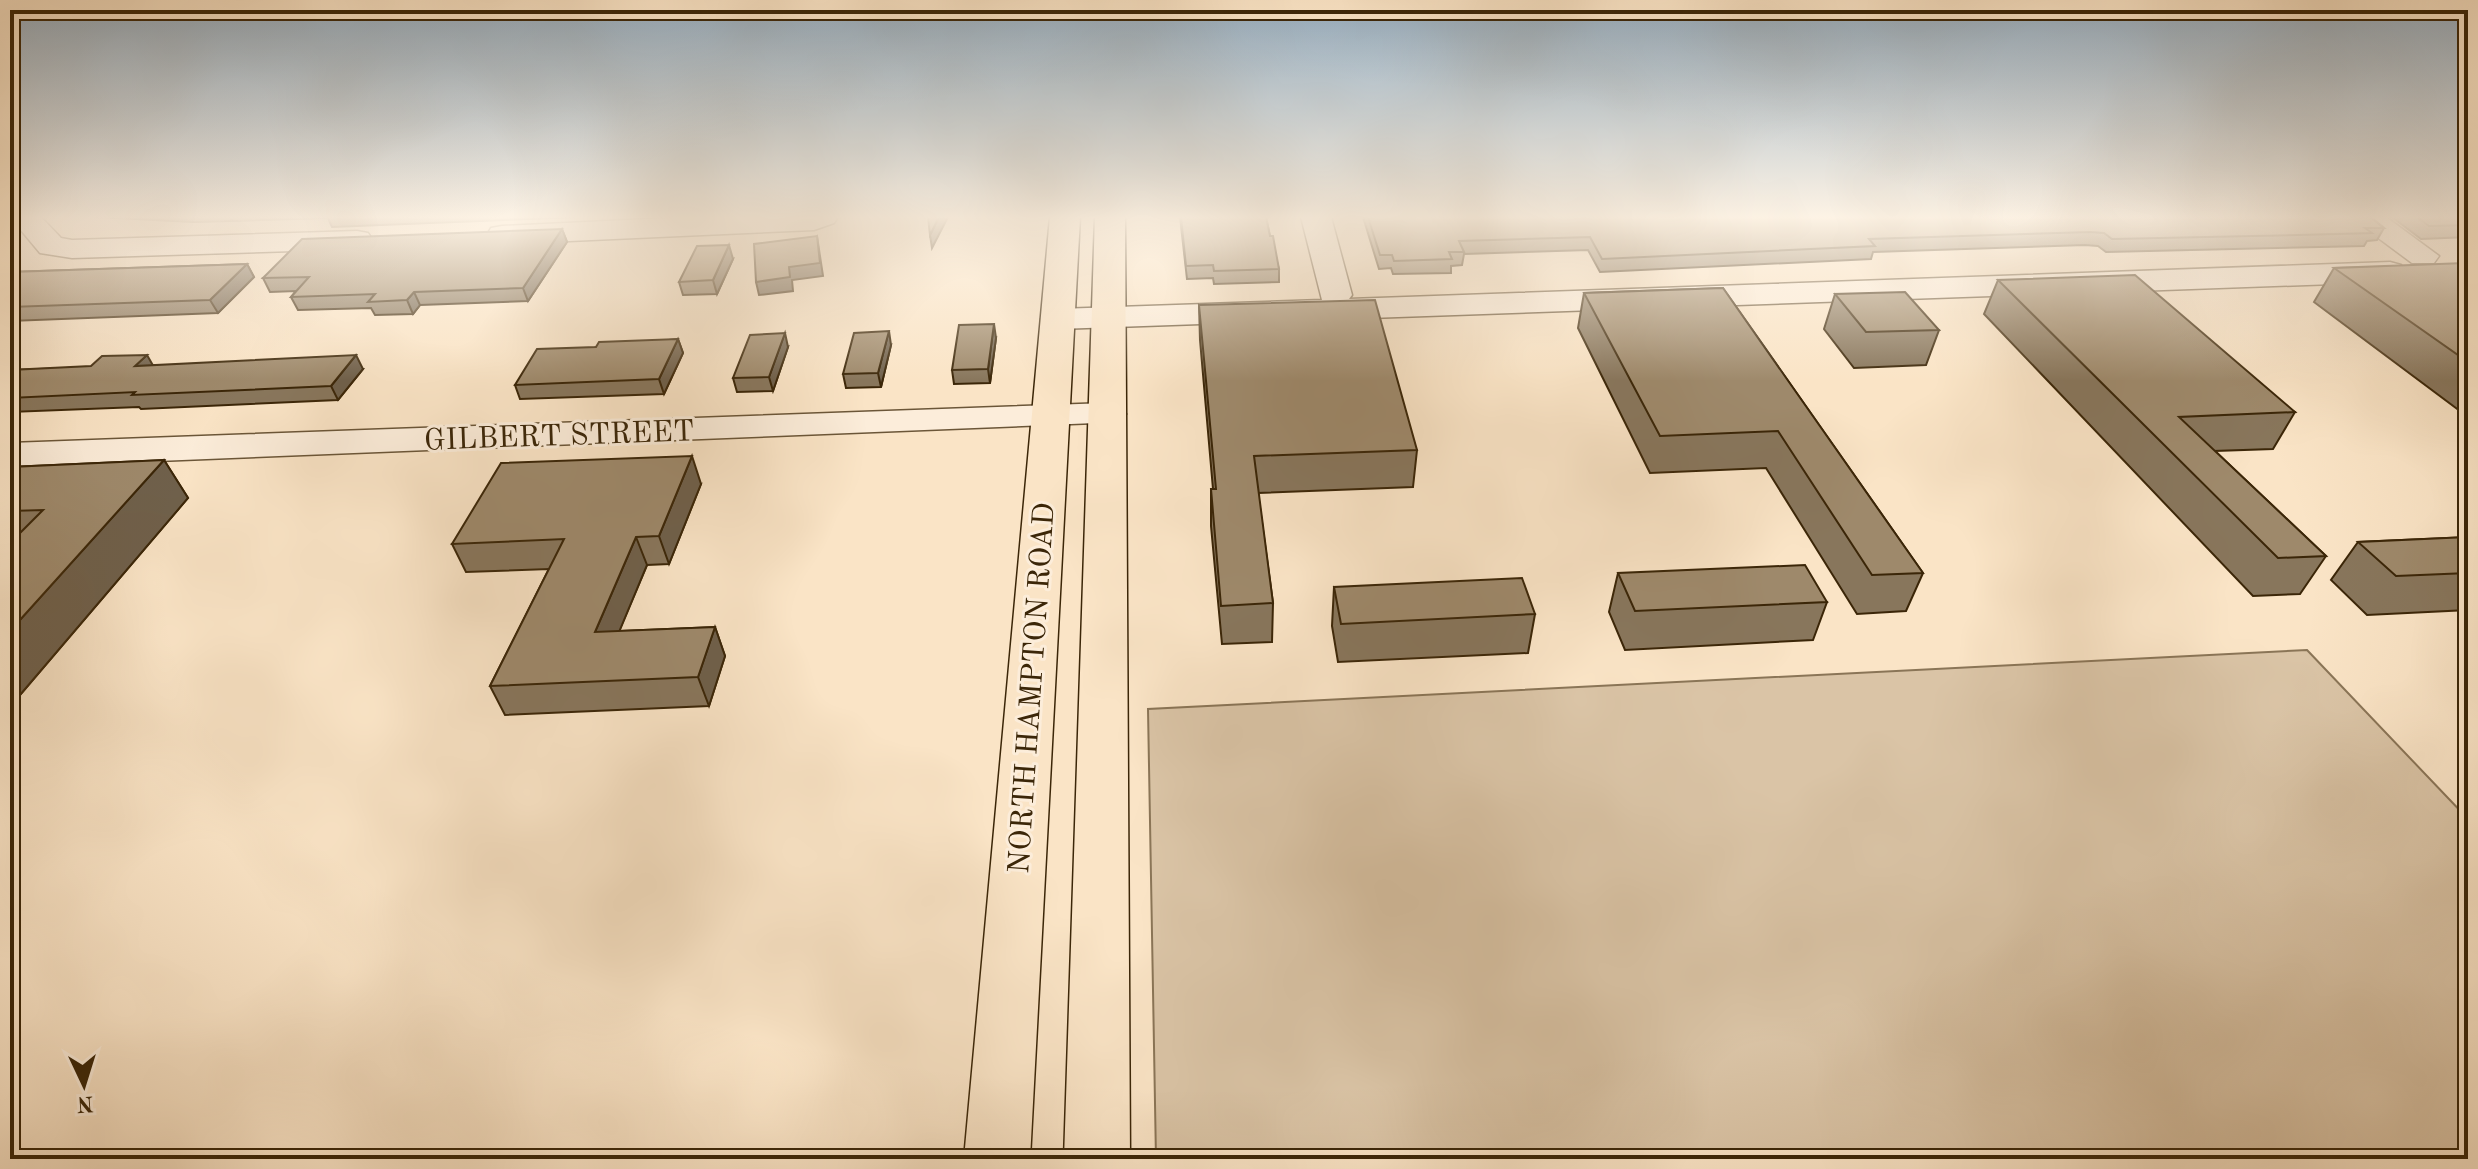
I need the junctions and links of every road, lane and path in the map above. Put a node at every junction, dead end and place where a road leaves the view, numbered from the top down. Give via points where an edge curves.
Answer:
1 (1061, 272) edge
2 (1109, 272) edge
3 (1329, 272) edge
4 (2390, 272) edge
5 (1335, 295) dead end
6 (1109, 315) junction
7 (1058, 319) junction
8 (1107, 414) junction
9 (1050, 416) junction
10 (10, 455) edge
11 (997, 1159) edge
12 (1097, 1159) edge

1 - 7 main road, NORTH HAMPTON ROAD
2 - 6 main road, NORTH HAMPTON ROAD
3 - 5 street
4 - 6 street
6 - 7 street
6 - 8 main road, NORTH HAMPTON ROAD
7 - 9 main road, NORTH HAMPTON ROAD
8 - 9 street, GILBERT STREET
8 - 12 main road, NORTH HAMPTON ROAD
9 - 10 street, GILBERT STREET
9 - 11 main road, NORTH HAMPTON ROAD

